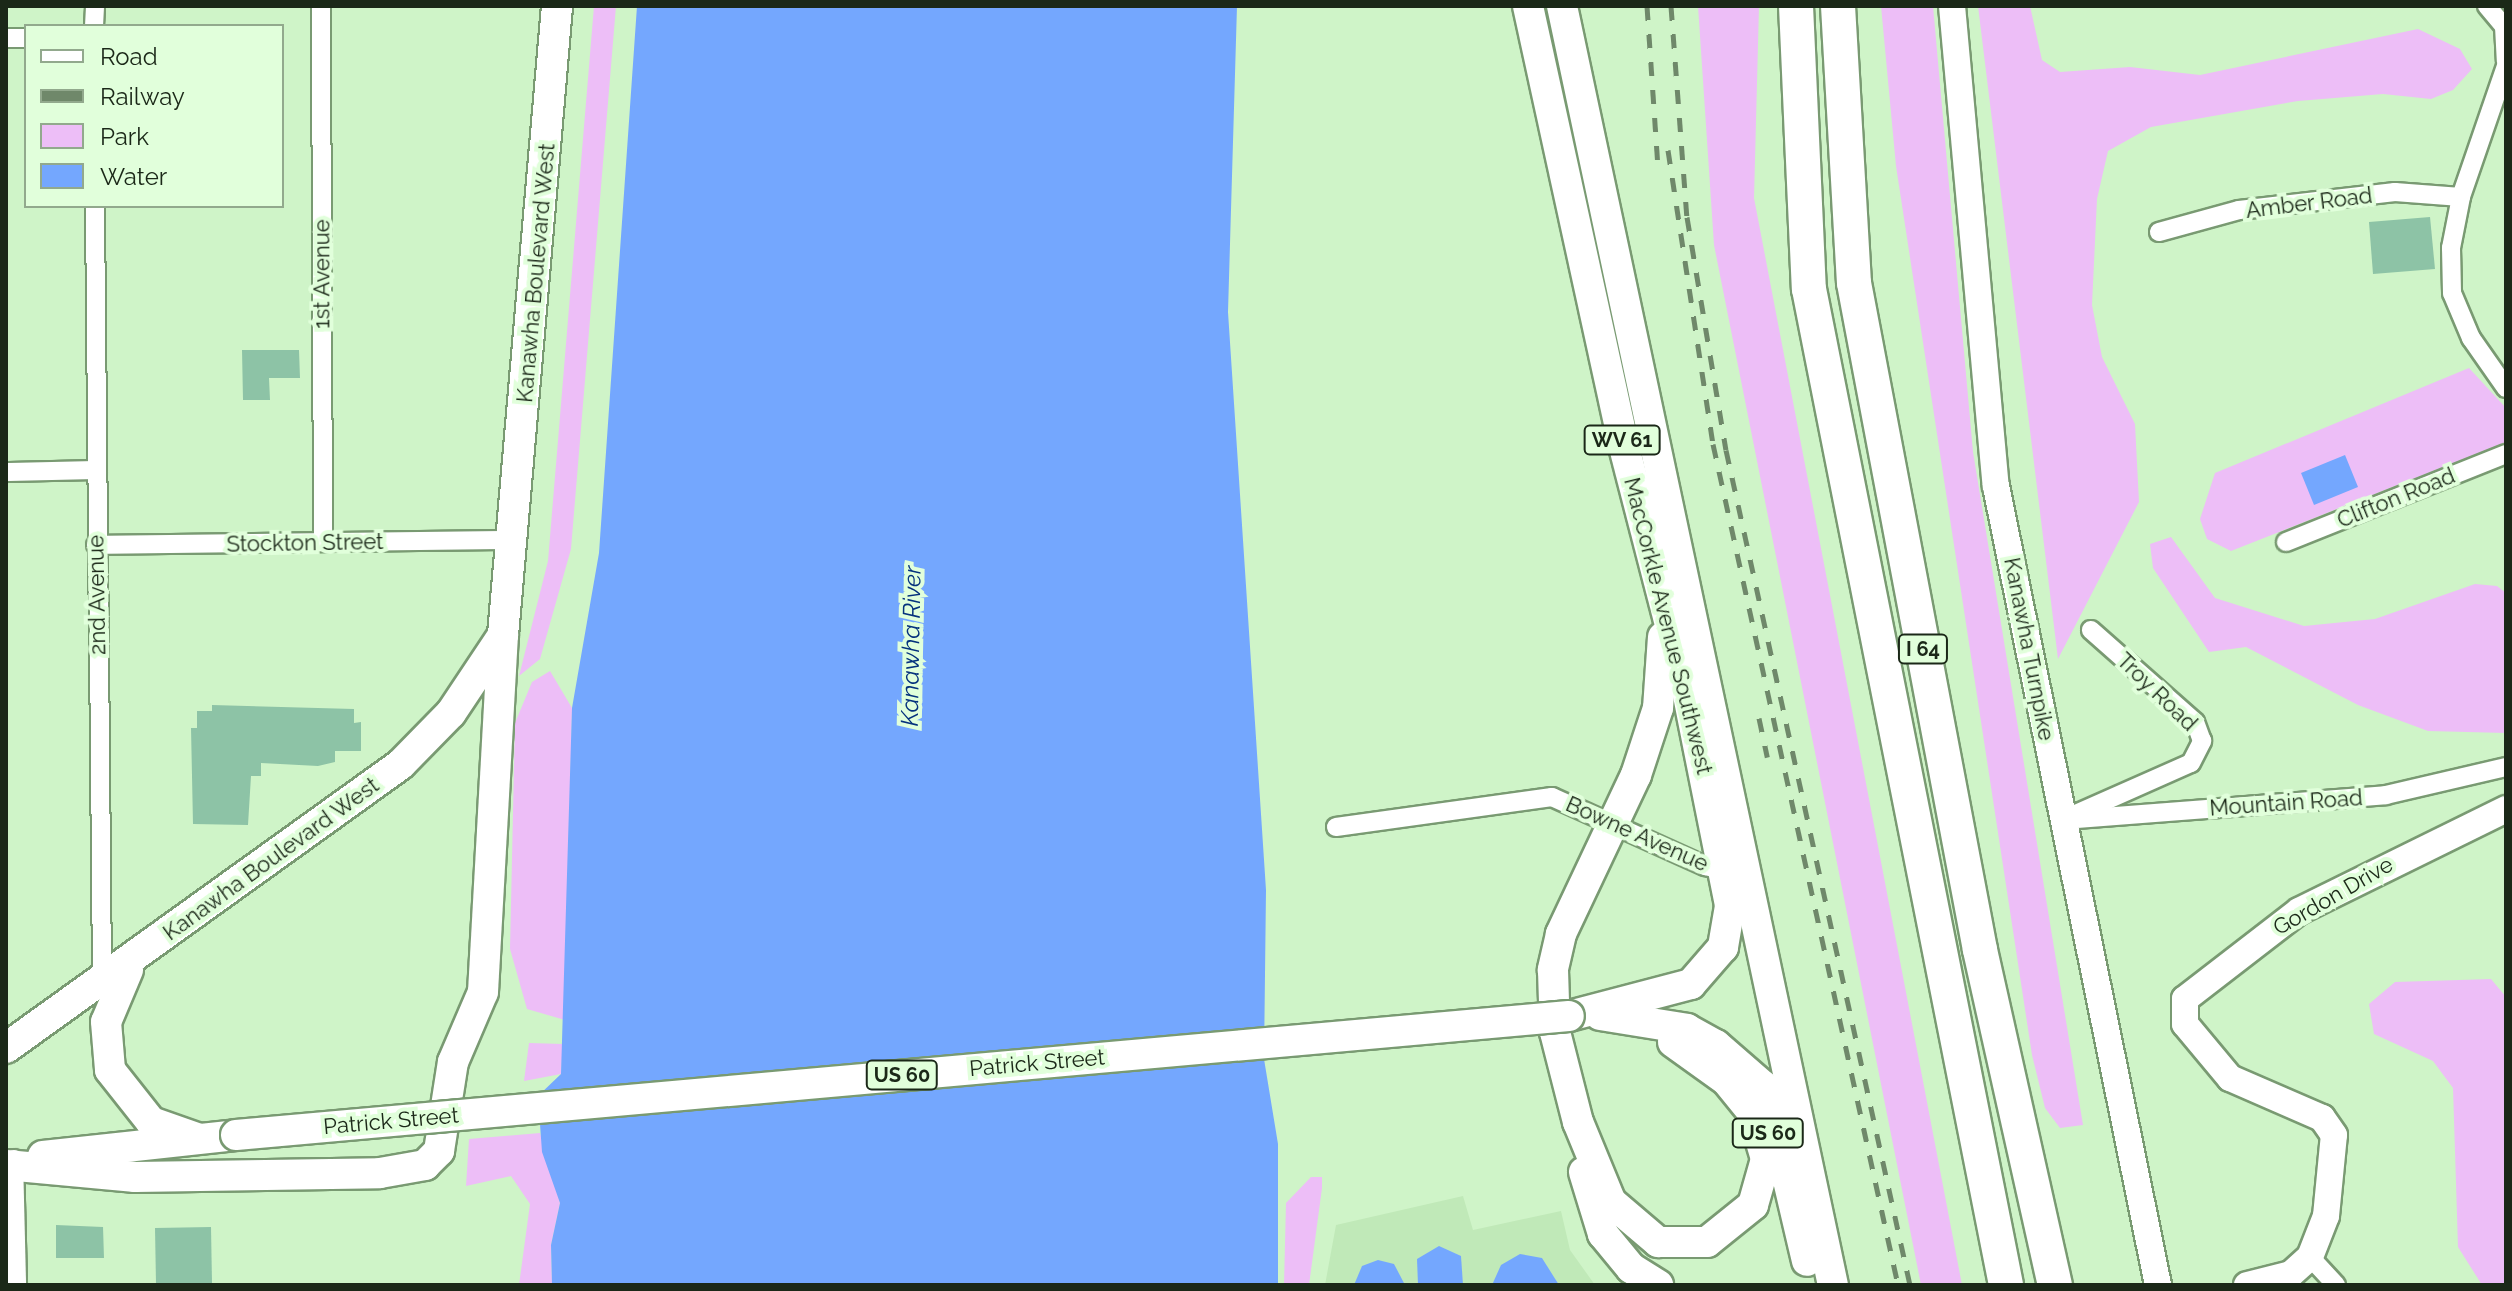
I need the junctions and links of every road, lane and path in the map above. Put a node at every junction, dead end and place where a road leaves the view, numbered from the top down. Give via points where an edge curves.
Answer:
1 (321, 6) edge
2 (557, 6) edge
3 (1528, 6) edge
4 (1562, 6) edge
5 (1796, 6) edge
6 (1838, 6) edge
7 (1952, 6) edge
8 (2487, 6) edge
9 (2506, 63) edge
10 (2461, 197) junction
11 (95, 208) edge
12 (2159, 232) dead end
13 (2506, 388) edge
14 (2506, 454) edge
15 (97, 470) junction
16 (6, 472) edge
17 (514, 540) junction
18 (323, 542) junction
19 (2286, 542) dead end
20 (96, 545) junction
21 (1655, 563) junction
22 (2091, 630) dead end
23 (503, 635) junction
24 (460, 700) junction
25 (1705, 724) junction
26 (496, 734) junction
27 (2506, 767) edge
28 (1636, 775) junction
29 (2506, 809) edge
30 (2063, 820) junction
31 (1612, 822) junction
32 (1336, 827) dead end
33 (1736, 872) junction
34 (134, 961) junction
35 (102, 984) junction
36 (1649, 1015) junction
37 (6, 1048) edge
38 (1750, 1105) junction
39 (1578, 1122) junction
40 (197, 1138) junction
41 (10, 1162) edge
42 (1819, 1216) junction
43 (2310, 1257) junction
44 (17, 1285) edge
45 (1658, 1285) edge
46 (1812, 1285) edge
47 (1833, 1285) edge
48 (2006, 1285) edge
49 (2055, 1285) edge
50 (2158, 1285) edge
51 (2247, 1285) edge
52 (2336, 1285) edge

1 - 18 street, 1st Avenue
2 - 17 main road, Kanawha Boulevard West
3 - 21 main road, MacCorkle Avenue Southwest / WV 61 via 1596,326
4 - 25 main road, MacCorkle Avenue Southwest / WV 61
5 - 48 highway, I 64 via 1809,289
6 - 49 highway, I 64 via 1854,283 1980,950
7 - 30 main road, Kanawha Turnpike via 1996,486
8 - 9 street via 2504,26
9 - 10 street
10 - 12 street, Amber Road via 2395,192 2239,210
10 - 13 street via 2451,248 2452,293 2471,338
11 - 15 street, 2nd Avenue
14 - 19 street, Clifton Road
15 - 16 street
15 - 20 street, 2nd Avenue
17 - 18 street, Stockton Street
17 - 23 main road, Kanawha Boulevard West
18 - 20 street, Stockton Street
20 - 35 street, 2nd Avenue
21 - 25 main road, MacCorkle Avenue Southwest / WV 61
21 - 28 main road via 1664,657 1658,708
22 - 30 street, Troy Road via 2195,722 2202,741 2191,763 2102,797
23 - 24 main road, Kanawha Boulevard West
23 - 26 main road, Kanawha Boulevard West
24 - 26 main road via 485,703
24 - 34 main road, Kanawha Boulevard West via 401,764
25 - 28 main road
25 - 33 main road, MacCorkle Avenue Southwest / WV 61
26 - 41 main road, Kanawha Boulevard West via 483,992 453,1062 444,1140 435,1158 408,1171 135,1177
27 - 30 street, Mountain Road via 2386,795
28 - 31 main road
29 - 43 main road, Gordon Drive via 2299,911 2191,990 2183,1012 2192,1036 2230,1078 2322,1118 2334,1135 2326,1216
30 - 50 main road, Kanawha Turnpike
31 - 32 street, Bowne Avenue via 1570,802 1533,795
31 - 33 street, Bowne Avenue
31 - 39 main road via 1565,924 1553,970 1555,1032
33 - 36 main road via 1730,921 1716,959
33 - 42 main road
34 - 35 main road, Kanawha Boulevard West
34 - 40 main road via 106,1022 110,1070 151,1122
35 - 37 main road, Kanawha Boulevard West
36 - 38 main road, US 60
36 - 40 main road, Patrick Street / US 60, bridge via 1569,1016
36 - 42 main road, Patrick Street / US 60 via 1706,1040 1762,1085 1795,1141
38 - 39 main road via 1766,1159 1753,1205 1729,1230 1682,1246 1658,1242 1623,1218
38 - 46 main road, US 60 via 1788,1180
39 - 45 main road via 1585,1187 1603,1234 1631,1268
40 - 41 main road, Patrick Street / US 60
41 - 44 street
42 - 47 main road, US 60
43 - 51 main road via 2291,1274
43 - 52 street

